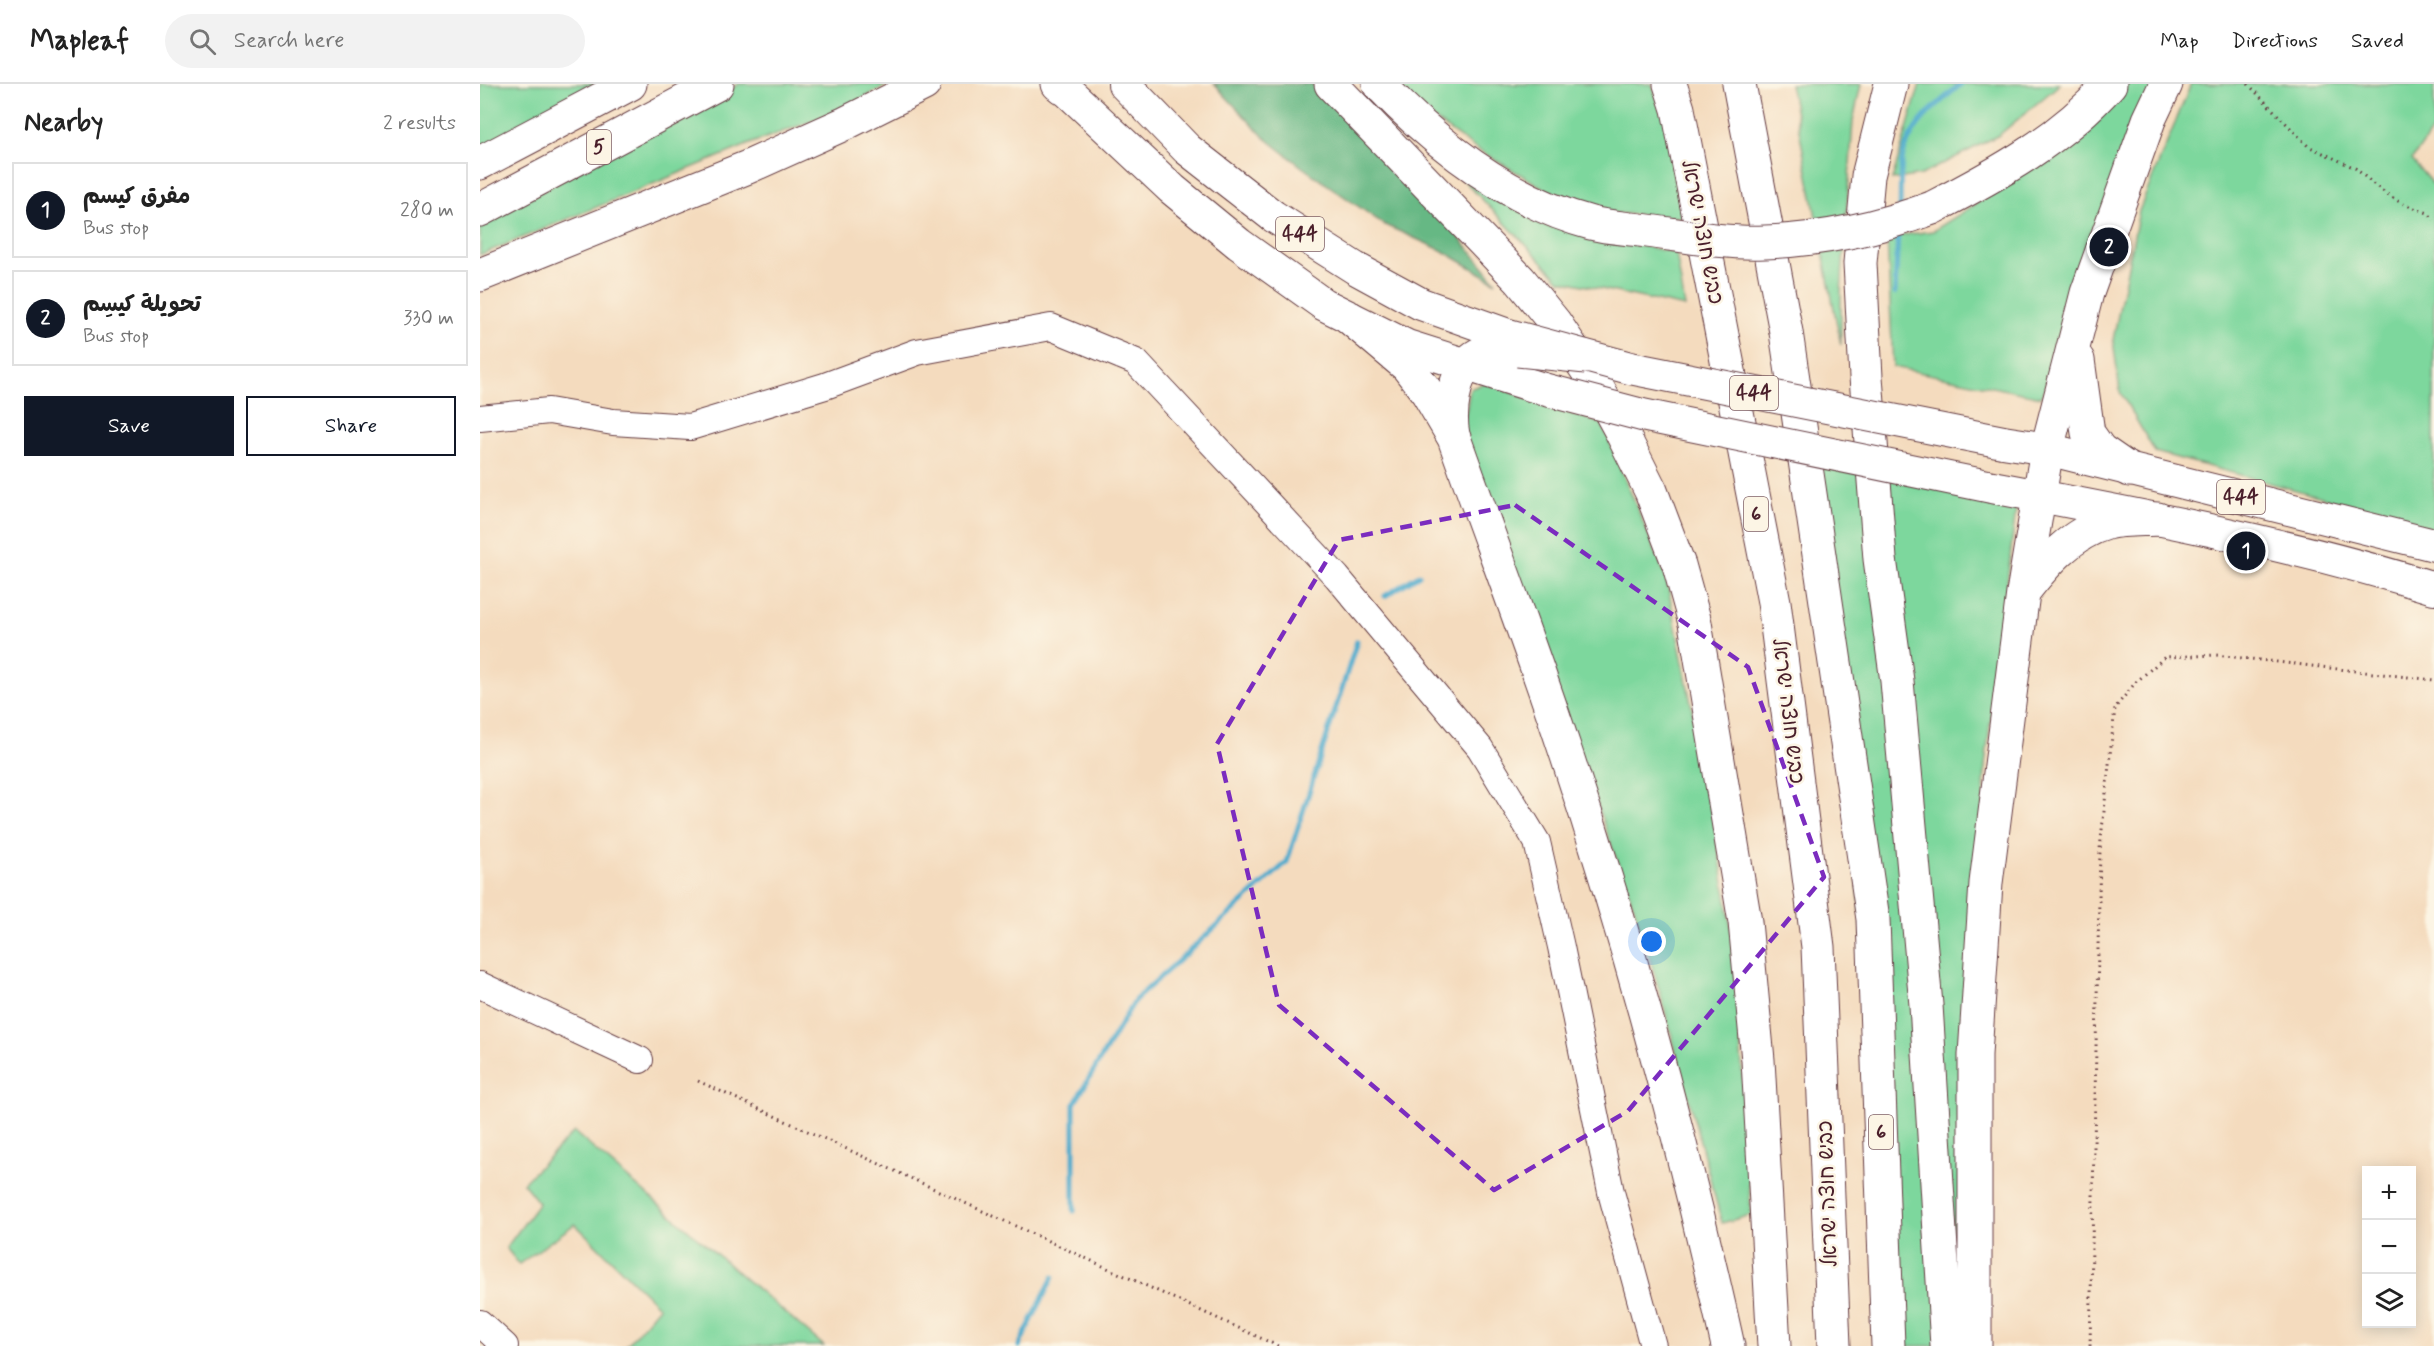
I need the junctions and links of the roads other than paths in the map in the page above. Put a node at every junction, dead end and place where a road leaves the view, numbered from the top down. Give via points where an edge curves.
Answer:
1 (630, 84) edge
2 (717, 84) edge
3 (924, 84) edge
4 (1124, 84) edge
5 (1331, 84) edge
6 (1378, 84) edge
7 (1670, 84) edge
8 (1739, 84) edge
9 (1890, 84) edge
10 (2110, 84) edge
11 (2166, 84) edge
12 (1060, 85) edge
13 (480, 163) edge
14 (480, 210) edge
15 (480, 275) edge
16 (1350, 318) junction
17 (2075, 339) junction
18 (1513, 342) junction
19 (1586, 357) joint
20 (1464, 366) junction
21 (480, 418) edge
22 (1454, 438) junction
23 (2048, 449) junction
24 (2129, 470) junction
25 (2039, 496) junction
26 (2158, 519) junction
27 (2434, 545) edge
28 (2434, 588) edge
29 (2023, 593) junction
30 (480, 985) edge
31 (640, 1059) dead end
32 (480, 1323) edge
33 (506, 1346) edge
34 (1653, 1346) edge
35 (1728, 1346) edge
36 (1774, 1346) edge
37 (1834, 1346) edge
38 (1888, 1346) edge
39 (1947, 1346) edge
40 (1975, 1346) edge

1 - 13 highway, 5
2 - 14 highway, 5
3 - 15 highway via 748,167
4 - 18 main road, 444 via 1187,149 1273,216 1354,268 1421,304
5 - 36 highway via 1504,263 1555,323 1620,429 1651,491 1679,566 1695,623 1746,922
6 - 10 highway, bridge via 1406,112 1503,186 1553,210 1582,220 1640,230 1763,242 1815,238 1890,224 1932,208 1991,177 2048,139
7 - 37 highway, כביש חוצה ישראל / 6 via 1774,602 1818,947
8 - 38 highway, 6 via 1786,332 1873,919
9 - 39 highway via 1868,176 1860,262 1880,559 1897,681 1926,1005
11 - 17 highway via 2149,120 2087,293
12 - 16 main road, 444 via 1172,189 1239,244
16 - 20 main road, 444 via 1407,346
16 - 22 highway via 1407,366
17 - 23 highway
17 - 24 highway via 2088,433 2100,450
18 - 19 highway, bridge
18 - 20 highway via 1506,348 1484,352
19 - 23 main road, 444, bridge via 1711,385
20 - 22 highway via 1454,393 1450,422
20 - 25 main road, 444, bridge via 1642,415
21 - 34 street via 549,411 613,422 690,427 825,386 917,352 1051,327 1136,362 1337,577 1480,748 1537,842 1611,1192
22 - 35 highway via 1563,743 1634,971
23 - 24 main road, 444
23 - 25 highway
24 - 27 main road, 444
25 - 26 main road, 444
25 - 29 highway
26 - 28 main road, 444 via 2360,565
26 - 29 highway via 2109,523 2085,531 2048,561
29 - 40 highway via 1986,883 1974,1054
30 - 31 street
32 - 33 street

